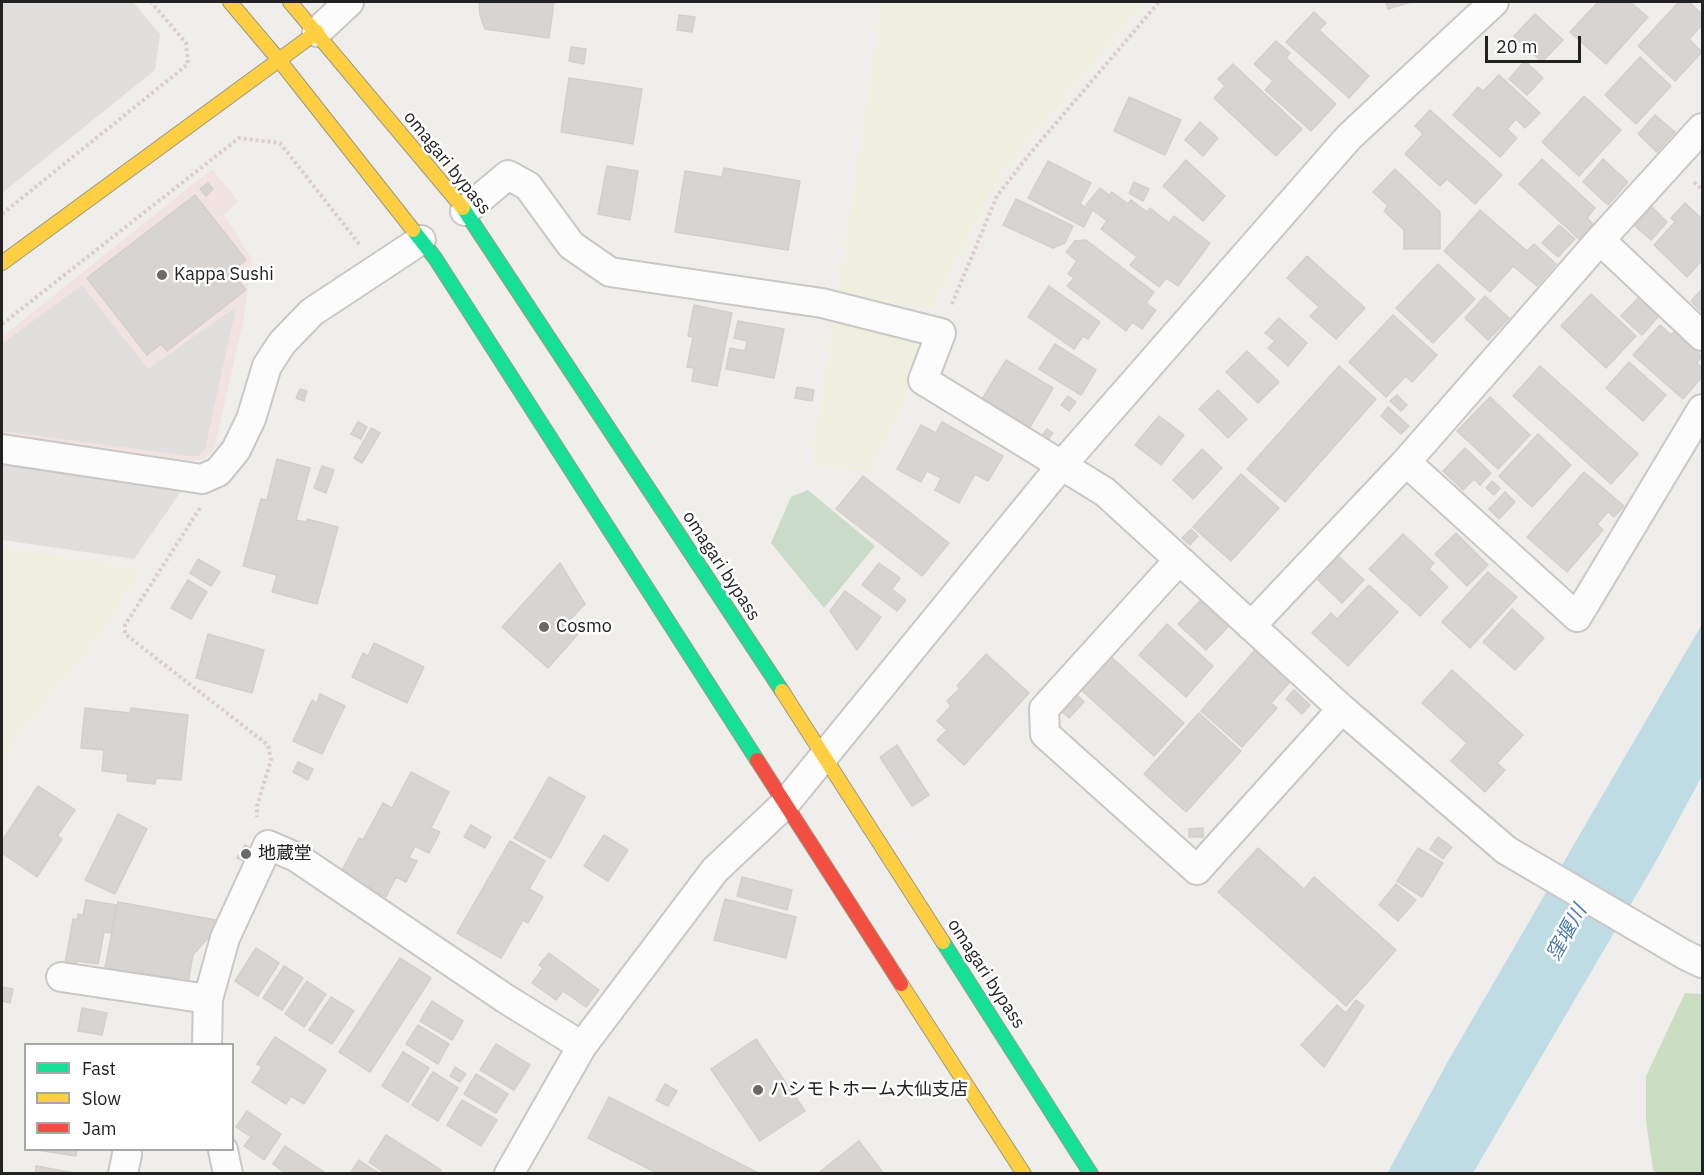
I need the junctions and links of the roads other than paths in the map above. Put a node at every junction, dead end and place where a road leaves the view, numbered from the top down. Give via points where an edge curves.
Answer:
1 (230, 2) edge
2 (290, 2) edge
3 (349, 2) edge
4 (1494, 2) edge
5 (316, 32) junction
6 (279, 60) junction
7 (1702, 128) edge
8 (465, 211) junction
9 (420, 240) junction
10 (1600, 240) junction
11 (2, 263) edge
12 (1702, 336) edge
13 (1702, 409) edge
14 (2, 449) edge
15 (1406, 462) junction
16 (1061, 466) junction
17 (1179, 560) junction
18 (1251, 626) junction
19 (1341, 710) junction
20 (825, 756) junction
21 (785, 804) junction
22 (1694, 959) edge
23 (61, 977) dead end
24 (208, 999) junction
25 (207, 1043) edge
26 (582, 1046) junction
27 (223, 1151) edge
28 (228, 1173) edge
29 (509, 1173) edge
30 (1024, 1173) edge
31 (1091, 1173) edge

1 - 6 main road
2 - 5 main road, omagari bypass
3 - 5 street
4 - 16 street via 1349,137
5 - 6 main road
5 - 8 main road, omagari bypass
6 - 9 main road
6 - 11 main road
7 - 10 street
8 - 16 street via 508,175 528,186 571,245 610,272 822,303 941,333 923,380
8 - 20 main road, omagari bypass
9 - 14 street via 312,312 282,343 267,366 241,440 218,472 202,479
9 - 21 main road
10 - 12 street
10 - 15 street
13 - 15 street via 1577,617
15 - 18 street
16 - 17 street via 1105,492
16 - 20 street
17 - 18 street
17 - 19 street via 1044,710 1045,734 1197,870
18 - 19 street
19 - 22 street via 1506,849
20 - 21 street
20 - 31 main road, omagari bypass
21 - 26 street via 715,870
21 - 30 main road
23 - 24 street
24 - 25 street
24 - 26 street via 225,938 268,845 296,857
26 - 29 street
27 - 28 street

